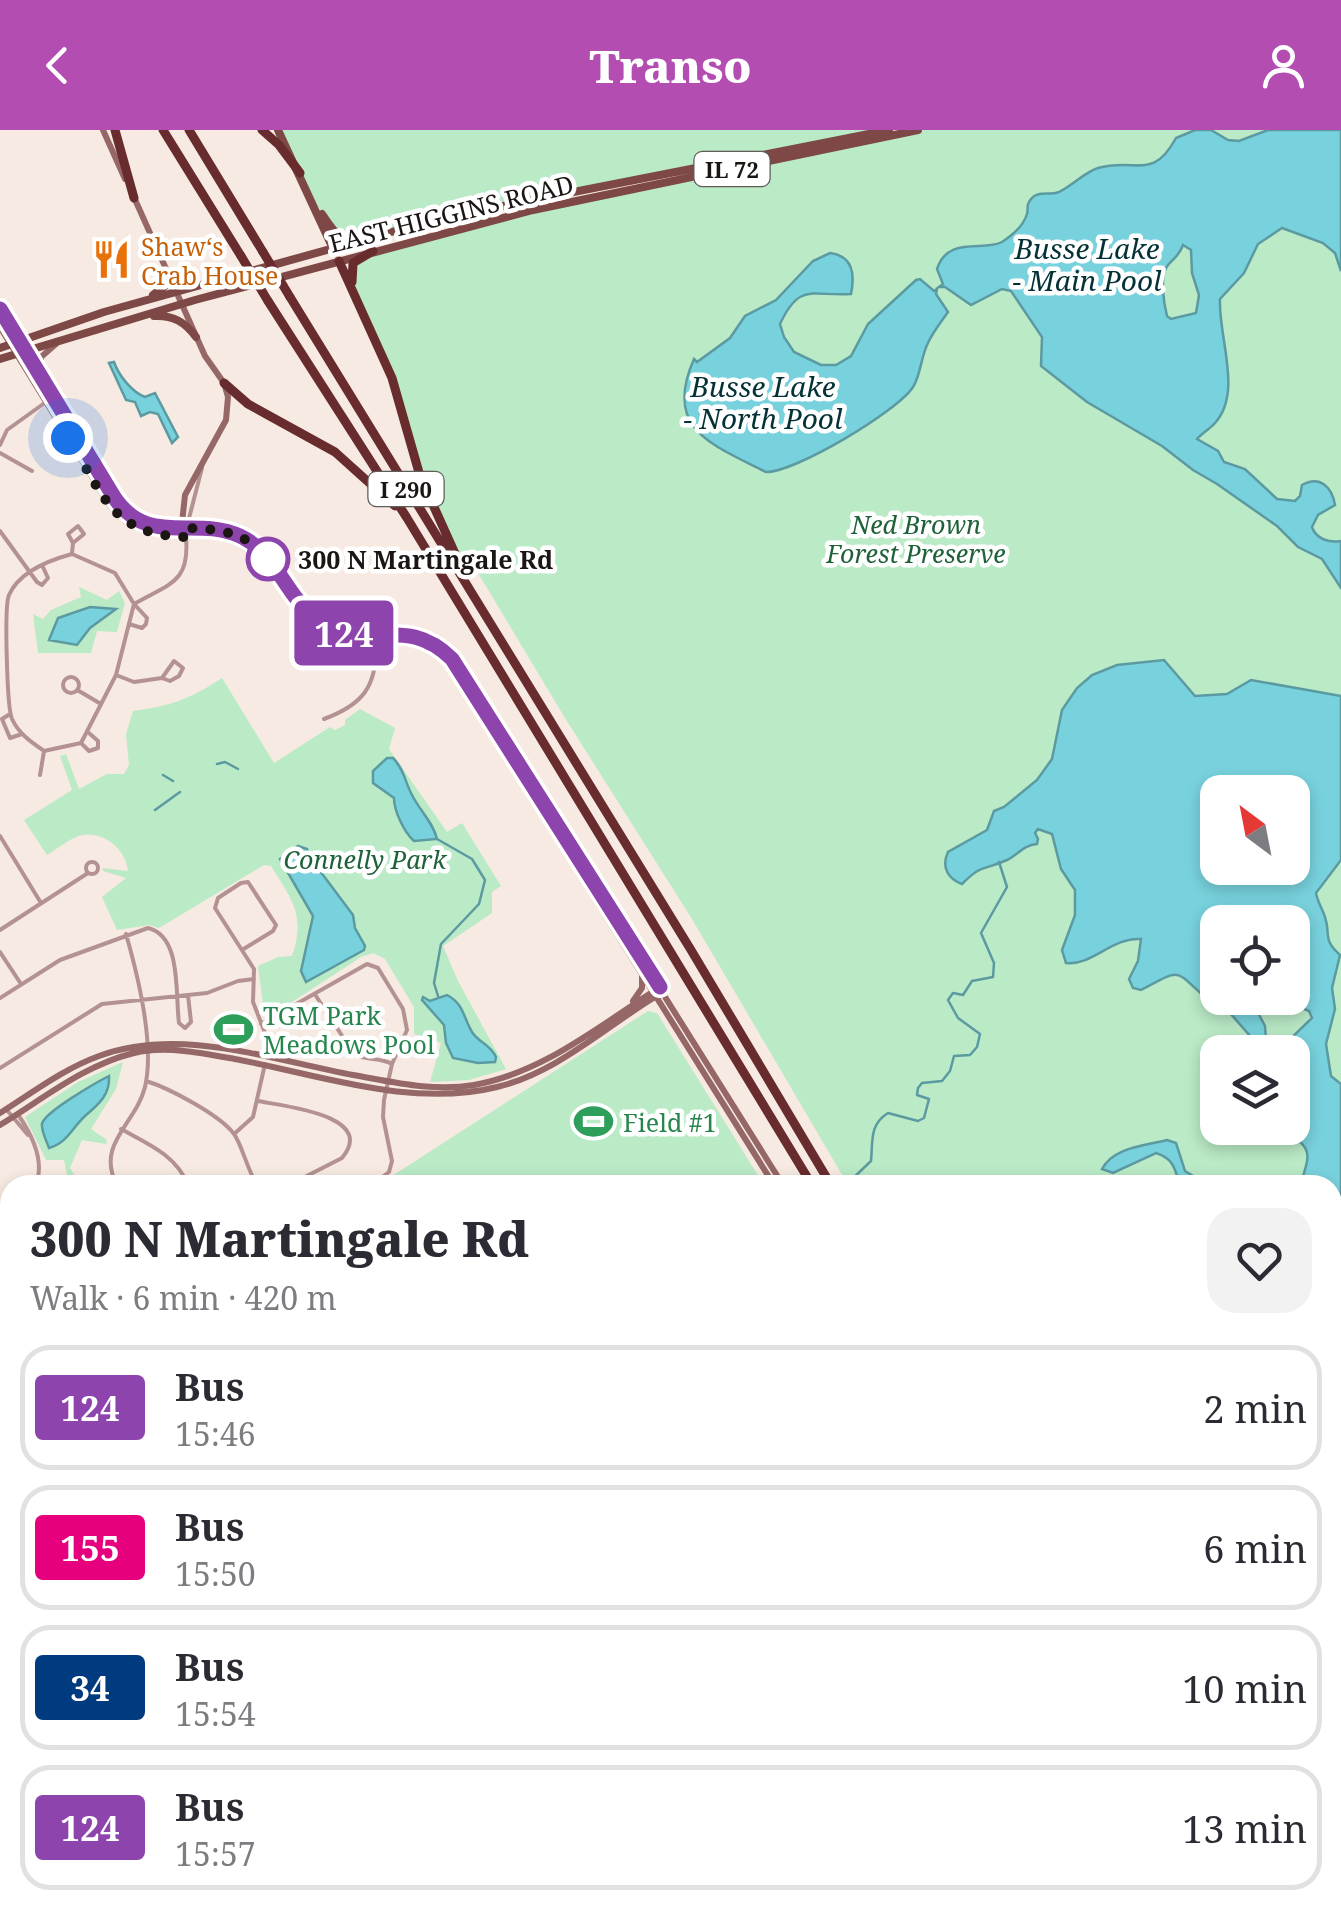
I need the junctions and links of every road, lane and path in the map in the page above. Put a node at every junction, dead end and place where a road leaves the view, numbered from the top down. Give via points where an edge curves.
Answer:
1 (103, 130) edge
2 (116, 130) edge
3 (163, 130) edge
4 (189, 130) edge
5 (262, 130) edge
6 (278, 130) edge
7 (889, 130) edge
8 (918, 130) edge
9 (300, 173) junction
10 (134, 198) junction
11 (313, 200) junction
12 (395, 231) junction
13 (333, 248) junction
14 (372, 252) junction
15 (338, 262) junction
16 (166, 271) junction
17 (176, 292) junction
18 (355, 294) junction
19 (137, 303) junction
20 (181, 304) junction
21 (0, 309) edge
22 (140, 317) junction
23 (0, 327) edge
24 (196, 337) junction
25 (64, 338) junction
26 (14, 342) junction
27 (0, 348) edge
28 (20, 352) junction
29 (0, 359) edge
30 (40, 375) junction
31 (224, 383) junction
32 (46, 402) junction
33 (0, 444) edge
34 (0, 453) edge
35 (32, 472) dead end
36 (407, 518) junction
37 (0, 531) edge
38 (186, 532) junction
39 (73, 543) dead end
40 (72, 554) junction
41 (42, 565) junction
42 (30, 572) junction
43 (476, 599) junction
44 (3, 603) edge
45 (134, 604) junction
46 (127, 624) junction
47 (376, 642) junction
48 (116, 675) junction
49 (162, 678) dead end
50 (10, 681) junction
51 (0, 682) edge
52 (78, 691) dead end
53 (0, 696) edge
54 (9, 698) junction
55 (100, 704) junction
56 (10, 714) junction
57 (324, 719) dead end
58 (88, 732) junction
59 (22, 734) junction
60 (81, 743) junction
61 (44, 751) junction
62 (40, 775) dead end
63 (0, 836) edge
64 (88, 873) dead end
65 (41, 903) junction
66 (0, 930) edge
67 (126, 934) junction
68 (242, 950) junction
69 (0, 952) edge
70 (642, 976) junction
71 (254, 979) junction
72 (21, 984) junction
73 (658, 992) junction
74 (188, 995) junction
75 (316, 995) junction
76 (176, 996) junction
77 (0, 998) edge
78 (140, 1000) junction
79 (628, 1008) junction
80 (638, 1008) junction
81 (664, 1012) junction
82 (261, 1024) junction
83 (404, 1042) junction
84 (147, 1047) junction
85 (432, 1051) dead end
86 (265, 1061) junction
87 (392, 1064) junction
88 (0, 1068) edge
89 (146, 1081) junction
90 (386, 1085) junction
91 (258, 1101) junction
92 (6, 1109) edge
93 (15, 1116) junction
94 (0, 1125) edge
95 (121, 1129) junction
96 (234, 1134) junction
97 (39, 1175) edge
98 (113, 1175) edge
99 (184, 1175) edge
100 (251, 1175) edge
101 (308, 1175) edge
102 (385, 1175) edge
103 (768, 1175) edge
104 (777, 1175) edge
105 (806, 1175) edge
106 (825, 1175) edge

1 - 10 street
2 - 10 highway
3 - 36 highway, I 290, bridge
4 - 43 highway, I 290, bridge
5 - 9 highway
6 - 9 main road
7 - 12 main road, EAST HIGGINS ROAD / IL 72
8 - 14 main road, EAST HIGGINS ROAD / IL 72 via 533,210
9 - 11 main road
10 - 16 street
11 - 12 main road via 343,239
11 - 13 main road
12 - 13 main road, EAST HIGGINS ROAD / IL 72
13 - 15 main road
13 - 17 main road, EAST HIGGINS ROAD / IL 72
14 - 15 main road, EAST HIGGINS ROAD / IL 72
14 - 18 highway via 352,266
15 - 18 highway
15 - 20 main road, EAST HIGGINS ROAD / IL 72
16 - 17 street
16 - 19 main road via 165,286
17 - 19 main road, EAST HIGGINS ROAD / IL 72
17 - 20 street
18 - 43 highway via 392,378 420,476
19 - 26 main road, EAST HIGGINS ROAD / IL 72
20 - 22 main road, EAST HIGGINS ROAD / IL 72
20 - 24 street
21 - 26 street
22 - 24 main road via 176,319
22 - 25 main road, EAST HIGGINS ROAD / IL 72
23 - 26 street
24 - 31 street
25 - 28 main road, EAST HIGGINS ROAD / IL 72
25 - 30 street via 41,356
26 - 27 main road, EAST HIGGINS ROAD / IL 72
26 - 28 street
28 - 29 main road, EAST HIGGINS ROAD / IL 72
28 - 30 street
28 - 32 street
30 - 38 street via 123,510 153,527
31 - 36 highway via 248,404 335,452
31 - 38 street via 229,412 185,495
32 - 33 street via 7,430
32 - 38 street via 118,516 144,532
34 - 35 street
36 - 105 highway, I 290
37 - 42 street
38 - 45 street via 182,575
38 - 47 street via 240,545 309,624 341,640
38 - 73 street via 218,530 248,540 306,611 330,627 416,636 452,659
39 - 40 street
40 - 41 street
40 - 45 street via 115,573
41 - 42 street
41 - 42 street via 46,584
42 - 44 street
43 - 106 highway, I 290
44 - 50 street
45 - 46 street
45 - 46 street via 146,624
46 - 48 street
47 - 57 street via 374,672 360,702
47 - 70 street via 421,646 451,669
48 - 49 street via 134,682
48 - 55 street
50 - 51 street
50 - 54 street
52 - 55 street
53 - 54 street
54 - 56 street
55 - 58 street
56 - 59 street
56 - 59 street via 1,724 10,738
58 - 60 street
58 - 60 street via 98,748 89,751
59 - 61 street
60 - 61 street
61 - 62 street
63 - 65 street
64 - 65 street
65 - 66 street
67 - 72 street
67 - 76 street via 148,928 166,938
67 - 78 street
68 - 68 street via 216,908 218,898 248,882 275,920 273,931
68 - 71 street
69 - 72 street
70 - 73 street
70 - 79 street
71 - 74 street
71 - 82 street
72 - 77 street
73 - 79 street
73 - 80 street
73 - 81 street
73 - 104 street
74 - 76 street
74 - 76 street via 186,1028 178,1023
75 - 82 street
75 - 83 street via 373,964 407,1019
75 - 87 street via 354,1054
76 - 78 street
78 - 84 street
78 - 88 street via 102,1004
79 - 90 street via 552,1056 497,1080
80 - 81 street
80 - 90 street via 557,1062 500,1086 442,1094
81 - 103 street
82 - 86 street
83 - 85 street
83 - 87 street
84 - 86 street via 194,1044
84 - 89 street
84 - 92 street via 86,1062
84 - 93 street via 94,1068
86 - 90 street
86 - 91 street
87 - 90 street
89 - 95 street
89 - 96 street via 192,1102
90 - 102 street via 383,1117 392,1150
91 - 96 street via 253,1117
91 - 101 street via 326,1116 348,1132 342,1158
92 - 93 street
93 - 94 street
93 - 97 street via 36,1150
95 - 98 street via 110,1152
95 - 99 street via 174,1161
96 - 100 street

